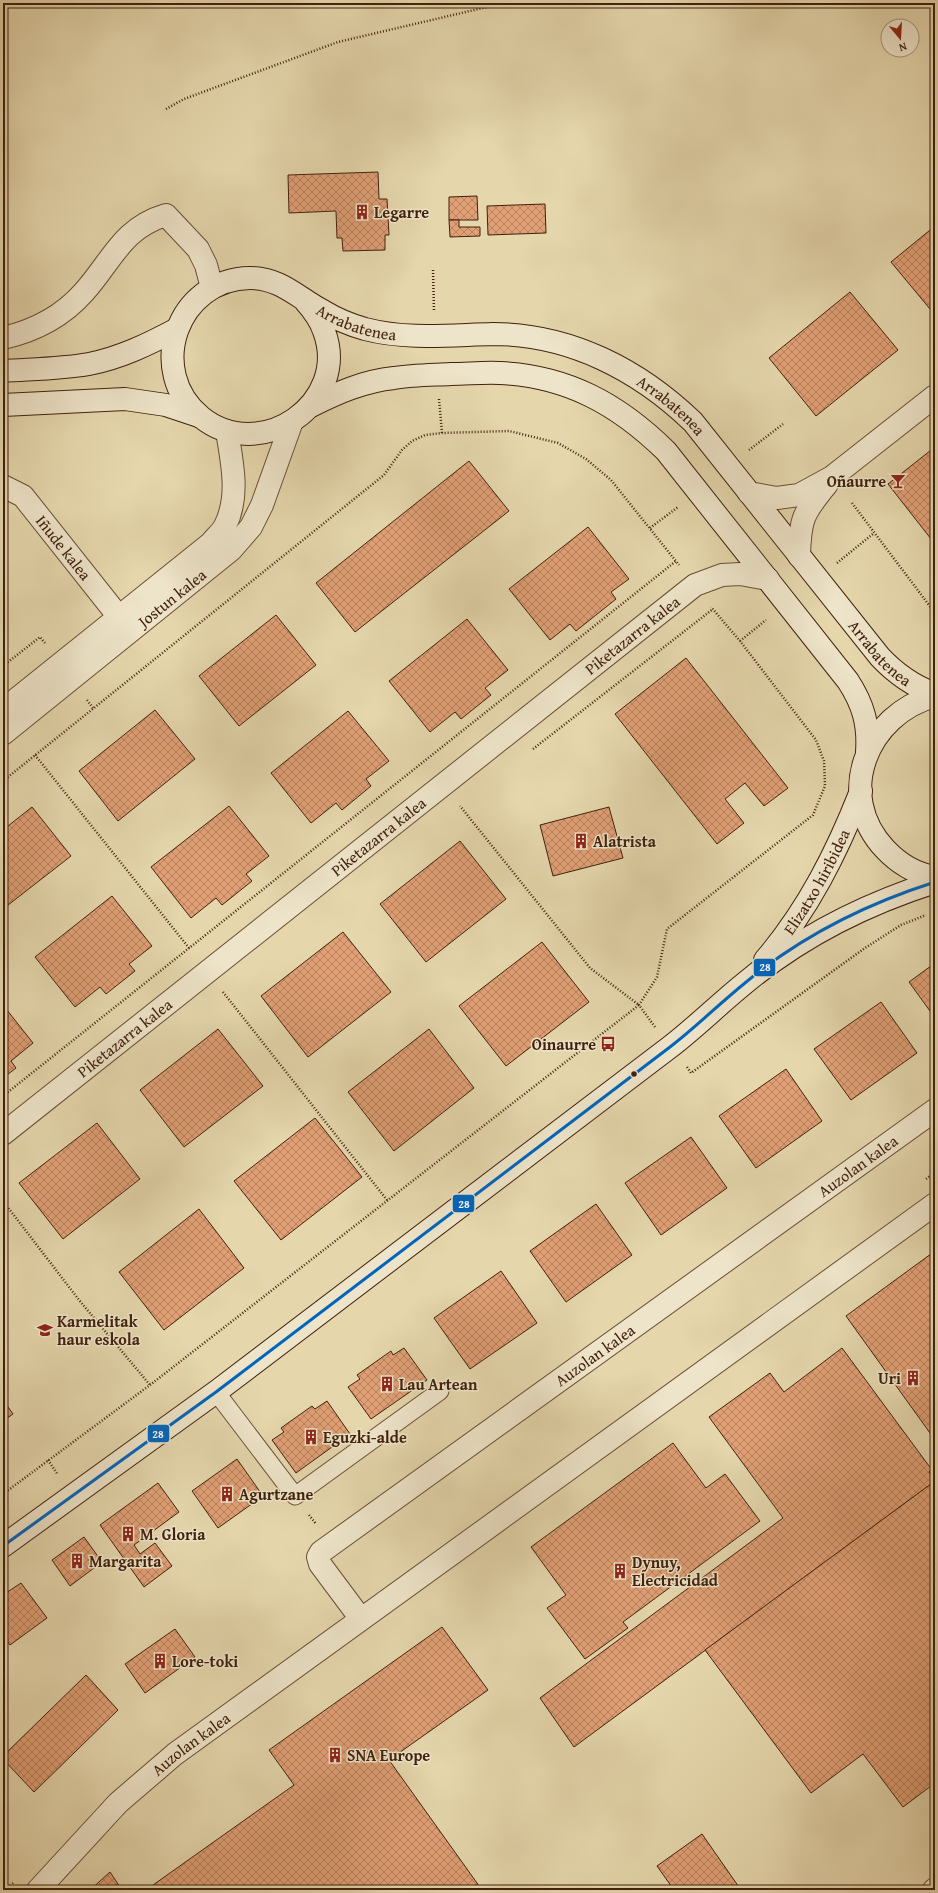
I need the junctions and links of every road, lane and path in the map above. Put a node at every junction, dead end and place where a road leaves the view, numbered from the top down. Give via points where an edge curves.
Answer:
1 (504, 3) edge
2 (166, 108) dead end
3 (212, 288) junction
4 (305, 300) junction
5 (177, 329) junction
6 (3, 338) edge
7 (3, 371) edge
8 (437, 375) junction
9 (935, 396) edge
10 (3, 405) edge
11 (311, 406) junction
12 (200, 416) junction
13 (291, 424) junction
14 (227, 431) junction
15 (442, 433) junction
16 (832, 477) junction
17 (3, 486) edge
18 (749, 493) junction
19 (852, 503) dead end
20 (874, 533) junction
21 (799, 556) junction
22 (676, 561) junction
23 (768, 579) junction
24 (817, 579) junction
25 (695, 585) junction
26 (935, 613) edge
27 (119, 617) junction
28 (40, 637) dead end
29 (3, 666) edge
30 (935, 695) edge
31 (3, 710) edge
32 (3, 734) edge
33 (867, 752) junction
34 (35, 755) junction
35 (3, 781) edge
36 (861, 791) junction
37 (460, 806) dead end
38 (935, 877) edge
39 (935, 882) edge
40 (928, 914) dead end
41 (189, 948) junction
42 (745, 983) junction
43 (222, 991) dead end
44 (639, 1006) junction
45 (691, 1073) dead end
46 (3, 1096) edge
47 (935, 1110) edge
48 (3, 1134) edge
49 (387, 1200) junction
50 (3, 1201) edge
51 (935, 1204) edge
52 (150, 1385) junction
53 (440, 1391) dead end
54 (216, 1392) junction
55 (3, 1494) edge
56 (3, 1546) edge
57 (361, 1619) junction
58 (38, 1890) edge

1 - 2 path via 338,42
3 - 4 street, Arrabatenea via 231,280 250,278 289,288
3 - 5 street, Arrabatenea via 185,312
3 - 6 street via 206,265 198,249 166,215 150,220 128,236 84,293 57,317 25,333
4 - 11 street, Arrabatenea via 325,333 329,352 327,372 321,390
4 - 18 street, Arrabatenea via 344,321 388,334 523,336 549,341 600,357 650,385 672,402 692,422
5 - 7 street via 134,350 90,364
5 - 12 street, Arrabatenea via 172,352 174,376 184,398
8 - 11 street, Arrabatenea via 372,382 351,388
8 - 15 path
8 - 23 street, Arrabatenea via 499,373 530,376 560,383 617,409 666,451
9 - 16 street
10 - 12 street via 125,399 166,405
11 - 13 street, Arrabatenea
12 - 14 street, Arrabatenea
13 - 14 street, Arrabatenea via 270,432 249,435
13 - 32 street, Jostun kalea via 262,505 251,527 231,550
14 - 27 street, Jostun kalea via 234,481 231,512 224,528 211,543
15 - 22 path via 508,431 558,442 586,459 611,480
15 - 34 path via 425,435 412,441 384,475
16 - 18 street via 799,495 777,498
16 - 21 street via 808,507 800,528
17 - 27 street, Iñude kalea via 23,496
18 - 21 street, Arrabatenea
19 - 20 path
20 - 24 path
20 - 26 path
21 - 24 street, Arrabatenea
22 - 25 path
22 - 41 path
23 - 25 street, Piketazarra kalea via 740,574 722,575
23 - 33 street, Arrabatenea via 859,697 866,716
24 - 30 street, Arrabatenea via 892,670
25 - 44 path via 816,740 824,761 825,786 813,815 668,929 657,977
25 - 48 street, Piketazarra kalea
27 - 31 street, Jostun kalea
28 - 29 path
30 - 33 street via 909,706 888,721
33 - 36 street
34 - 35 path
34 - 41 path
36 - 38 street via 867,821 882,846 904,865
36 - 42 street, Elizatxo hiribidea via 832,860 814,892 793,924
37 - 44 path via 590,968
39 - 42 street, Elizatxo hiribidea via 874,904 840,920 800,944
40 - 45 path via 902,925 865,948
41 - 46 path
42 - 54 street, Elizatxo hiribidea via 670,1047
43 - 49 path
44 - 49 path
47 - 57 street, Auzolan kalea via 321,1552 318,1557 320,1564
49 - 52 path
50 - 52 path via 79,1300
51 - 57 street, Auzolan kalea
52 - 55 path
53 - 54 lane via 294,1496
54 - 56 street, Elizatxo hiribidea
57 - 58 street, Auzolan kalea via 175,1754 118,1803

